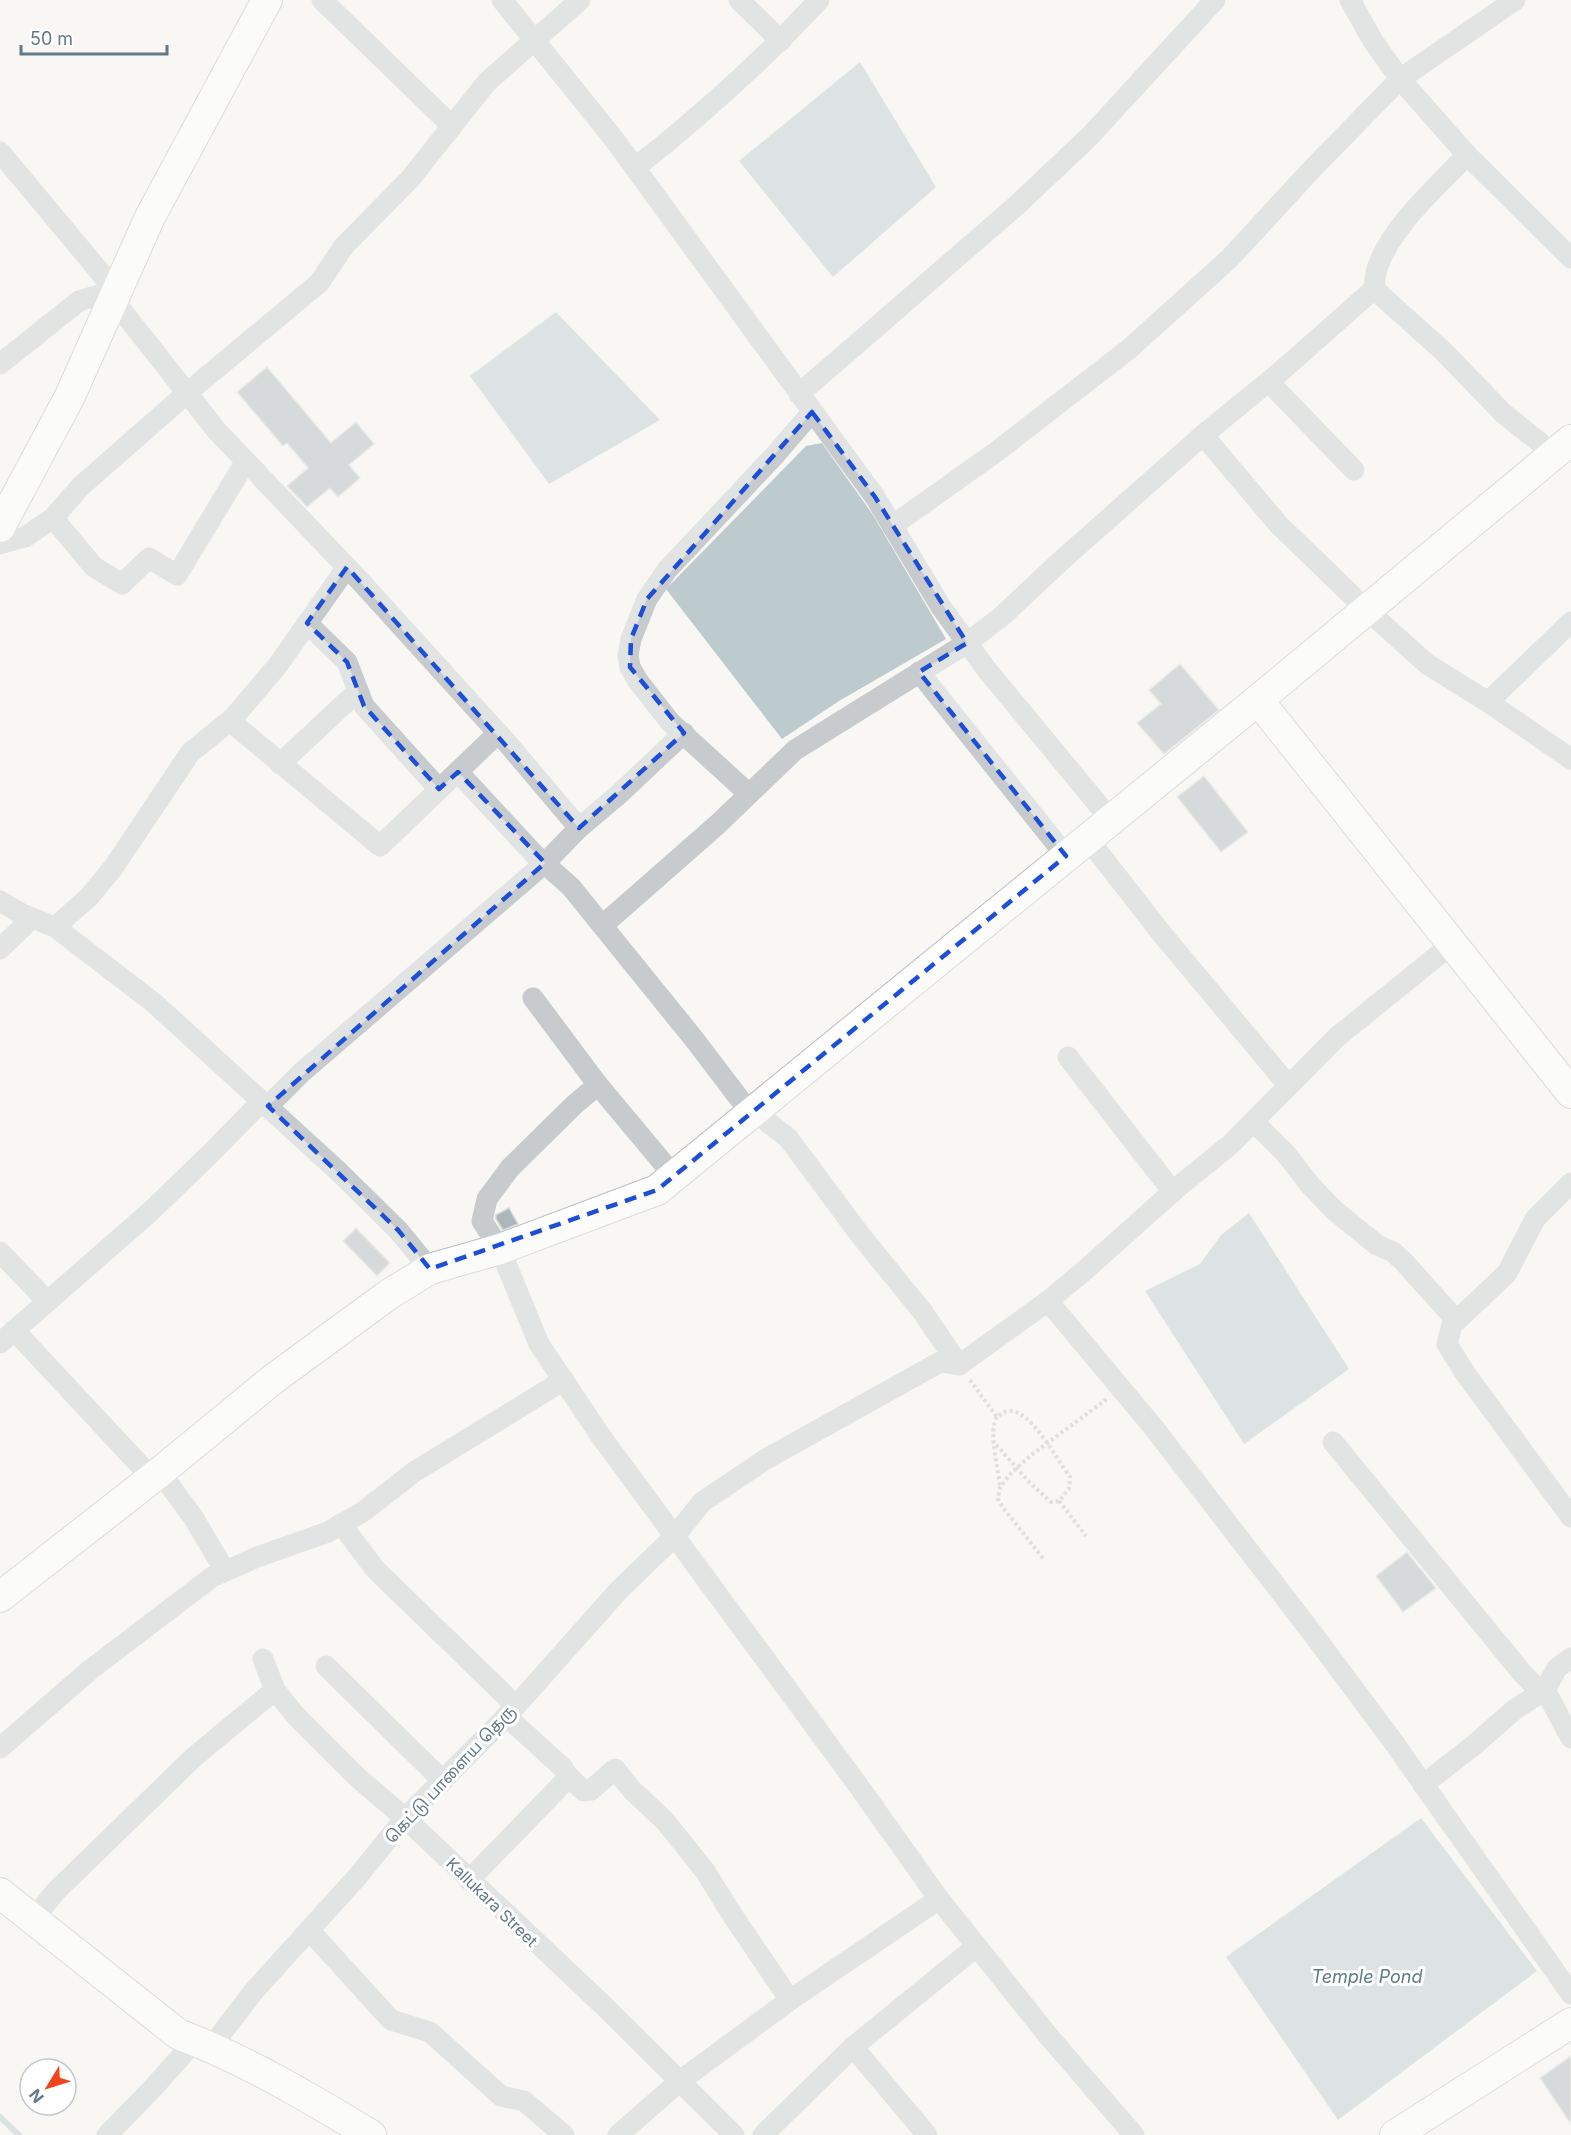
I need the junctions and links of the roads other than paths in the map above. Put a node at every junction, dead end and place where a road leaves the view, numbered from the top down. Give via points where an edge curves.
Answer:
1 (267, 0) edge
2 (322, 0) edge
3 (502, 0) edge
4 (580, 0) edge
5 (739, 0) edge
6 (819, 0) edge
7 (1215, 0) edge
8 (1350, 0) edge
9 (1515, 0) edge
10 (534, 40) junction
11 (781, 41) junction
12 (1400, 79) junction
13 (452, 126) junction
14 (0, 152) edge
15 (1467, 155) junction
16 (635, 168) junction
17 (1571, 258) edge
18 (1374, 289) junction
19 (114, 294) junction
20 (0, 363) edge
21 (1269, 382) junction
22 (188, 393) junction
23 (799, 394) junction
24 (812, 412) junction
25 (1203, 435) junction
26 (1563, 447) edge
27 (246, 461) junction
28 (1354, 470) dead end
29 (53, 518) junction
30 (892, 526) junction
31 (0, 527) edge
32 (0, 544) edge
33 (347, 567) junction
34 (1366, 610) junction
35 (1571, 622) edge
36 (307, 623) junction
37 (967, 643) junction
38 (919, 672) junction
39 (358, 691) junction
40 (1258, 700) junction
41 (1488, 702) junction
42 (230, 721) junction
43 (498, 733) junction
44 (684, 733) junction
45 (1571, 759) edge
46 (280, 764) junction
47 (458, 771) junction
48 (439, 789) junction
49 (749, 794) junction
50 (1111, 820) junction
51 (579, 828) junction
52 (1077, 847) junction
53 (545, 863) junction
54 (0, 901) edge
55 (32, 918) junction
56 (603, 925) junction
57 (55, 927) junction
58 (1452, 944) junction
59 (0, 949) edge
60 (533, 998) dead end
61 (1068, 1057) dead end
62 (598, 1085) junction
63 (1288, 1085) junction
64 (1571, 1093) edge
65 (265, 1103) junction
66 (754, 1111) junction
67 (1254, 1122) junction
68 (674, 1176) junction
69 (1571, 1183) edge
70 (1173, 1192) junction
71 (500, 1249) junction
72 (0, 1252) edge
73 (430, 1269) junction
74 (46, 1300) junction
75 (1047, 1301) junction
76 (1456, 1320) junction
77 (7, 1336) edge
78 (959, 1365) junction
79 (564, 1380) junction
80 (1333, 1442) dead end
81 (156, 1475) junction
82 (1571, 1517) edge
83 (341, 1524) junction
84 (675, 1536) junction
85 (225, 1571) junction
86 (0, 1597) edge
87 (1571, 1658) edge
88 (263, 1659) dead end
89 (326, 1666) dead end
90 (275, 1690) junction
91 (1545, 1690) junction
92 (511, 1710) junction
93 (1571, 1738) edge
94 (0, 1748) edge
95 (569, 1777) junction
96 (443, 1781) junction
97 (1423, 1785) junction
98 (405, 1818) junction
99 (469, 1880) junction
100 (0, 1893) edge
101 (939, 1899) junction
102 (33, 1920) junction
103 (309, 1930) junction
104 (977, 1946) junction
105 (1571, 1994) edge
106 (790, 2000) junction
107 (1571, 2023) edge
108 (203, 2044) junction
109 (853, 2047) junction
110 (680, 2081) junction
111 (1412, 2130) edge
112 (107, 2135) edge
113 (371, 2135) edge
114 (564, 2135) edge
115 (618, 2135) edge
116 (734, 2135) edge
117 (763, 2135) edge
118 (927, 2135) edge
119 (1134, 2135) edge

1 - 19 street via 150,217
2 - 13 street
3 - 10 street
4 - 10 street
5 - 11 street
6 - 11 street
7 - 23 street via 1090,136
8 - 12 street
9 - 12 street
10 - 13 street via 487,82
10 - 16 street
11 - 16 street via 687,128
12 - 15 street
12 - 30 street via 1229,259 1129,349 996,453
13 - 22 street via 410,179 344,246 319,282
14 - 19 street
15 - 17 street
15 - 18 street via 1392,239 1378,267
16 - 23 street
18 - 21 street
18 - 26 street via 1443,351 1503,413
19 - 20 street via 79,301
19 - 22 street
19 - 31 street via 70,396
21 - 25 street
21 - 28 street
22 - 27 street
22 - 29 street via 81,486
23 - 24 street
24 - 30 street
24 - 44 street via 667,570 640,615 631,639 630,667 670,722
25 - 34 street via 1278,524
25 - 37 street
26 - 34 street
27 - 29 street via 177,575 149,558 122,584 94,567
27 - 33 street
29 - 32 street via 25,537
30 - 37 street
33 - 36 street
33 - 43 street
34 - 40 street
34 - 41 street via 1427,664
35 - 41 street
36 - 39 street via 347,662
36 - 42 street via 278,665
37 - 38 street
37 - 50 street
38 - 49 street via 795,750
38 - 52 street
39 - 46 street
39 - 48 street via 364,706
40 - 50 street
40 - 58 street
41 - 45 street
42 - 46 street
42 - 57 street via 190,753 113,868 89,897
43 - 47 street
43 - 51 street
44 - 49 street
44 - 51 street
46 - 48 street via 380,846
47 - 48 street
47 - 53 street
49 - 56 street
50 - 52 street
51 - 53 street
52 - 63 street via 1162,934
52 - 66 street
53 - 56 street
53 - 65 street
54 - 55 street
55 - 57 street
55 - 59 street
56 - 66 street via 742,1102
57 - 65 street via 154,1004
58 - 63 street via 1337,1037
58 - 64 street
60 - 62 street
61 - 70 street
62 - 68 street
62 - 71 street via 510,1168 487,1199 482,1221
63 - 67 street
65 - 73 street via 398,1230
65 - 74 street via 150,1212
66 - 68 street
66 - 78 street via 788,1138
67 - 70 street
67 - 76 street via 1334,1210 1377,1245 1393,1252
68 - 71 street via 657,1190
69 - 76 street via 1535,1219 1507,1273
70 - 75 street
71 - 73 street
71 - 79 street via 539,1344
72 - 74 street
73 - 81 street via 272,1380
74 - 77 street
75 - 78 street
75 - 97 street via 1237,1533
76 - 82 street via 1447,1344
77 - 81 street
78 - 84 street, கெட்டு பாளைய தெரு via 940,1362 766,1459 702,1502
79 - 83 street via 414,1472
79 - 84 street
80 - 91 street via 1523,1674
81 - 85 street via 193,1517
81 - 86 street
83 - 85 street
83 - 92 street via 375,1569
84 - 92 street, கெட்டு பாளைய தெரு via 619,1590
84 - 101 street
85 - 94 street via 212,1576 90,1670
87 - 91 street via 1557,1668
88 - 90 street, Kallukara Street
89 - 96 street
90 - 98 street, Kallukara Street via 357,1777
90 - 102 street via 194,1757 54,1892
91 - 93 street
91 - 97 street via 1514,1710
92 - 95 street
92 - 96 street, கெட்டு பாளைய தெரு
95 - 99 street
95 - 106 street via 584,1791 591,1790 615,1769 665,1821 705,1871
96 - 98 street, கெட்டு பாளைய தெரு
97 - 105 street
98 - 99 street, Kallukara Street
98 - 103 street, கெட்டு பாளைய தெரு
99 - 110 street, Kallukara Street
100 - 102 street
101 - 104 street
101 - 106 street
102 - 108 street via 178,2034
103 - 108 street, கெட்டு பாளைய தெரு
103 - 114 street via 391,2020 430,2032 501,2096 524,2101
104 - 109 street
104 - 119 street
106 - 110 street
107 - 111 street
108 - 112 street, கெட்டு பாளைய தெரு
108 - 113 street via 289,2085
109 - 117 street
109 - 118 street
110 - 115 street
110 - 116 street, Kallukara Street

